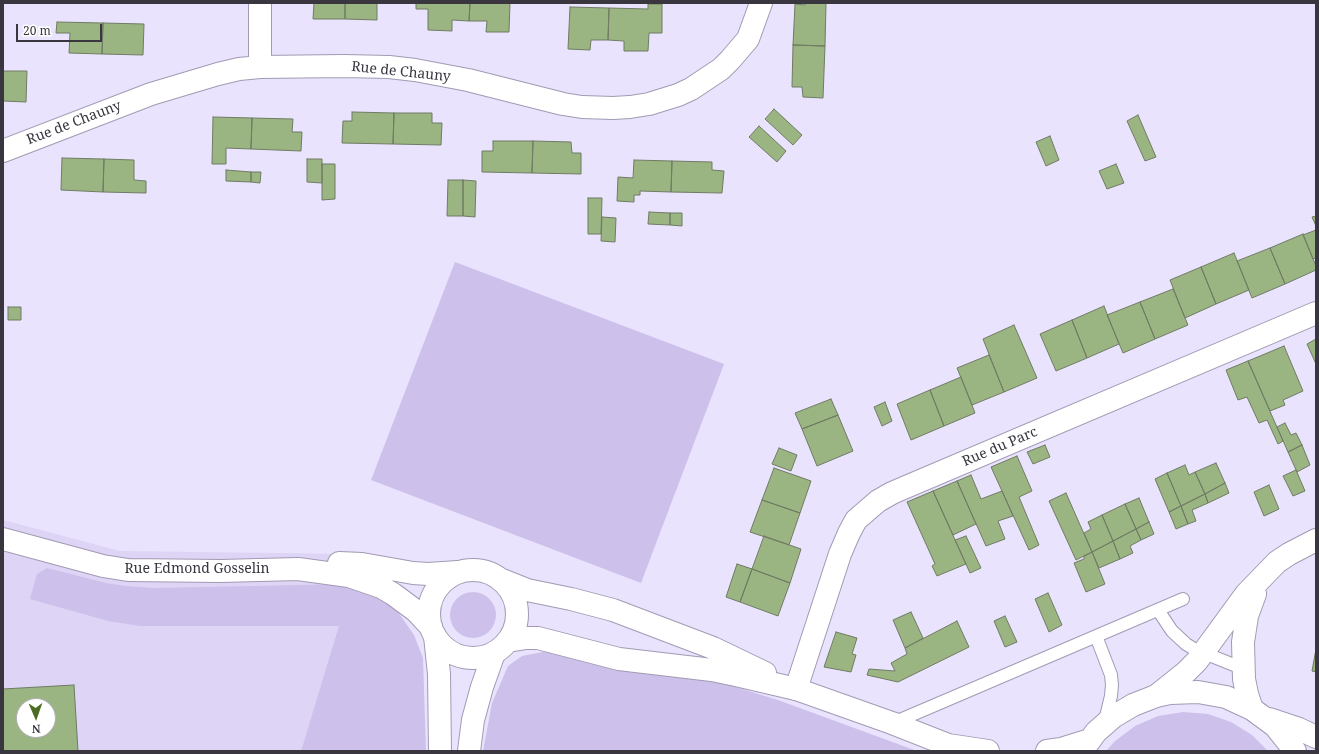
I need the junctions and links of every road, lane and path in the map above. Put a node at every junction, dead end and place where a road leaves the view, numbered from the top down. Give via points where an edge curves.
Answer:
1 (260, 3) edge
2 (761, 3) edge
3 (260, 67) junction
4 (3, 151) edge
5 (1316, 313) edge
6 (3, 539) edge
7 (1316, 540) edge
8 (298, 569) junction
9 (458, 572) junction
10 (1264, 575) junction
11 (502, 580) junction
12 (1183, 599) dead end
13 (1158, 610) junction
14 (433, 631) junction
15 (1096, 636) junction
16 (501, 647) junction
17 (1204, 653) junction
18 (1244, 669) junction
19 (796, 689) junction
20 (1156, 696) junction
21 (1258, 713) junction
22 (892, 724) junction
23 (1316, 737) edge
24 (1092, 738) edge
25 (954, 748) edge
26 (440, 751) edge
27 (469, 751) edge
28 (988, 751) edge
29 (1047, 751) edge
30 (1295, 751) edge

1 - 3 main road
2 - 3 main road, Rue de Chauny via 748,39 721,69 678,95 630,107 582,107 563,104 468,80 389,67
3 - 4 main road, Rue de Chauny via 218,74 150,94
5 - 19 main road, Rue du Parc via 878,501 856,520 849,533
6 - 8 main road, Rue Edmond Gosselin via 103,566 128,570
7 - 10 main road via 1277,562
8 - 9 main road, Rue Edmond Gosselin via 347,563 413,573
8 - 14 main road, Rue Edmond Gosselin via 349,576 381,587 416,611
9 - 11 main road via 478,569
9 - 14 main road via 441,583 434,594 429,613
10 - 17 main road via 1246,594
10 - 18 main road via 1247,616 1243,642
11 - 16 main road via 515,598 518,613 515,628
11 - 19 main road via 527,590 595,605 648,623 737,659
12 - 13 lane
13 - 15 lane
13 - 17 lane via 1186,644
14 - 16 main road via 443,646 461,656 474,658
14 - 26 main road via 439,674
15 - 22 lane
15 - 24 lane via 1112,680 1108,709
16 - 19 main road via 516,639 538,638 613,657 712,670
16 - 27 main road via 482,687
17 - 18 lane
17 - 20 main road via 1186,672
18 - 21 main road via 1247,694
19 - 22 main road
20 - 21 main road via 1184,692 1205,693 1226,697
20 - 24 main road via 1133,704
21 - 23 main road
21 - 30 main road via 1285,737
22 - 25 main road
24 - 29 main road
25 - 28 main road

